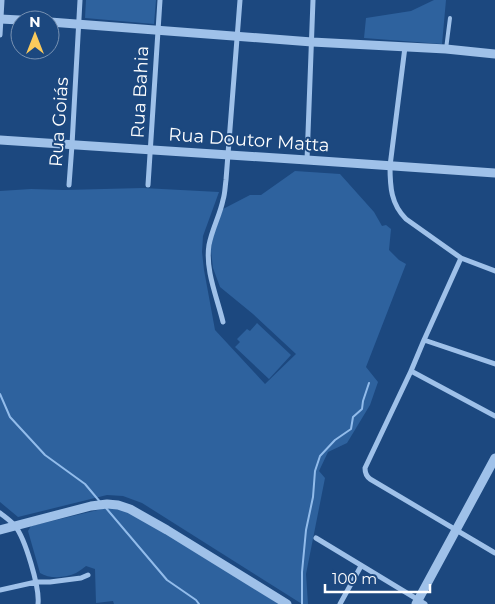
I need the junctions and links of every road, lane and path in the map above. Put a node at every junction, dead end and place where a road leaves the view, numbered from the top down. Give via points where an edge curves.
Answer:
1 (2, 0) edge
2 (80, 0) edge
3 (160, 0) edge
4 (240, 0) edge
5 (313, 0) edge
6 (450, 18) dead end
7 (0, 19) edge
8 (60, 23) edge
9 (79, 24) junction
10 (158, 30) junction
11 (0, 35) edge
12 (237, 35) junction
13 (312, 42) junction
14 (405, 47) junction
15 (446, 49) junction
16 (495, 54) edge
17 (0, 140) edge
18 (72, 145) junction
19 (150, 150) junction
20 (228, 155) junction
21 (307, 160) junction
22 (390, 166) junction
23 (495, 173) edge
24 (148, 185) dead end
25 (69, 186) dead end
26 (462, 258) junction
27 (495, 270) edge
28 (223, 322) dead end
29 (424, 340) junction
30 (495, 364) edge
31 (411, 371) junction
32 (495, 406) edge
33 (493, 415) edge
34 (495, 458) edge
35 (0, 513) edge
36 (16, 526) junction
37 (0, 530) edge
38 (456, 530) junction
39 (316, 538) dead end
40 (495, 552) edge
41 (361, 566) junction
42 (88, 575) dead end
43 (36, 582) junction
44 (0, 590) edge
45 (420, 603) edge
46 (38, 604) edge
47 (287, 604) edge
48 (340, 604) edge

1 - 7 street
2 - 9 street, Rua Goiás
3 - 10 street, Rua Bahia
4 - 12 street
5 - 13 street
6 - 15 lane
7 - 11 street
8 - 9 street
9 - 10 street
9 - 18 street, Rua Goiás
10 - 12 street
10 - 19 street, Rua Bahia
12 - 13 street
12 - 20 street
13 - 14 street
13 - 21 street
14 - 15 street
14 - 22 street
15 - 16 street
17 - 18 street, Rua Doutor Matta
18 - 19 street, Rua Doutor Matta
18 - 25 street, Rua Goiás
19 - 20 street, Rua Doutor Matta
19 - 24 street, Rua Bahia
20 - 21 street, Rua Doutor Matta
20 - 28 street via 223,200 209,246 208,263
21 - 22 street, Rua Doutor Matta
22 - 23 street, Rua Doutor Matta
22 - 26 street via 394,203 398,211
26 - 27 street
26 - 29 street
29 - 30 street
29 - 31 street
31 - 33 street
31 - 38 street via 365,473
32 - 33 street
34 - 38 street
35 - 36 street
36 - 37 street
36 - 43 street
36 - 47 street via 91,506 118,505 167,530
38 - 40 street
38 - 45 street
39 - 41 street
41 - 45 street
41 - 48 street
42 - 43 street
43 - 44 street
43 - 46 street

